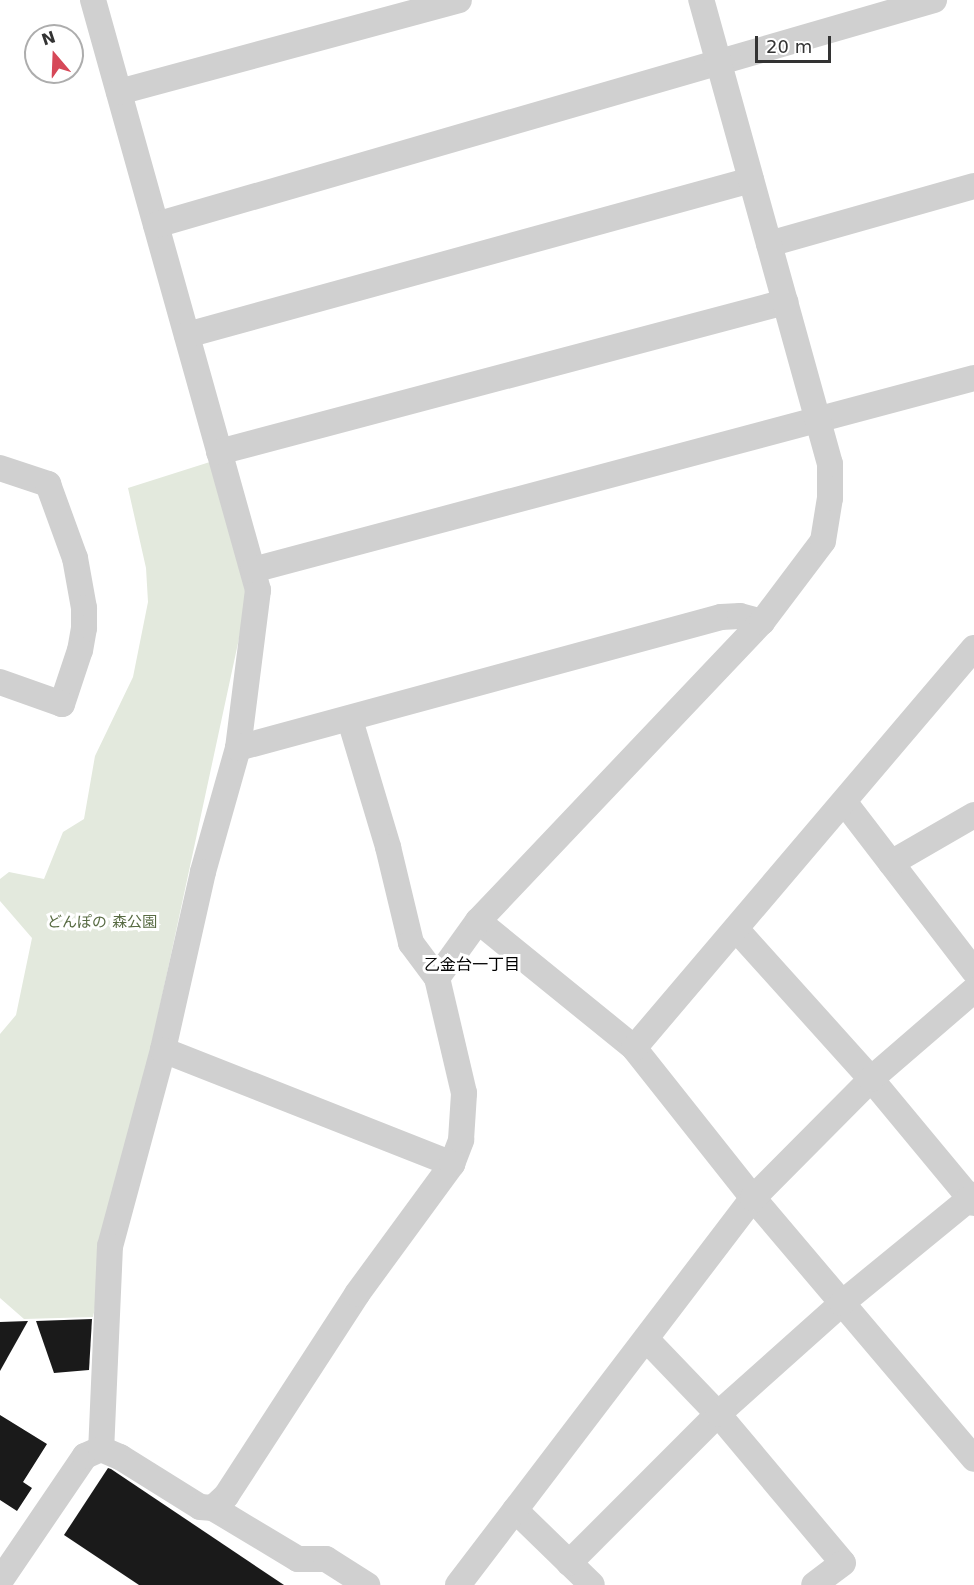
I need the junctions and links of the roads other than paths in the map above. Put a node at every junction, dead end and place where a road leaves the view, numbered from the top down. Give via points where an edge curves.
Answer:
1 (93, 0) edge
2 (459, 0) edge
3 (701, 0) edge
4 (934, 0) edge
5 (718, 62) junction
6 (119, 92) junction
7 (751, 180) junction
8 (974, 186) edge
9 (156, 225) junction
10 (769, 243) junction
11 (785, 302) junction
12 (187, 335) junction
13 (974, 378) edge
14 (818, 420) junction
15 (219, 452) junction
16 (0, 468) edge
17 (253, 570) junction
18 (762, 622) junction
19 (974, 648) edge
20 (0, 682) edge
21 (350, 720) junction
22 (238, 748) junction
23 (844, 803) junction
24 (974, 815) edge
25 (891, 863) junction
26 (478, 921) junction
27 (736, 929) junction
28 (974, 971) edge
29 (437, 978) junction
30 (974, 990) edge
31 (634, 1048) junction
32 (163, 1050) junction
33 (870, 1078) junction
34 (452, 1164) junction
35 (753, 1198) junction
36 (973, 1199) edge
37 (842, 1303) junction
38 (646, 1339) junction
39 (718, 1414) junction
40 (101, 1449) junction
41 (974, 1459) edge
42 (213, 1508) junction
43 (515, 1510) junction
44 (569, 1563) junction
45 (0, 1581) edge
46 (366, 1585) edge
47 (458, 1585) edge
48 (592, 1585) edge
49 (814, 1585) edge

1 - 6 street
2 - 6 street
3 - 5 street
4 - 5 street
5 - 7 street
5 - 9 street
6 - 9 street
7 - 10 street
7 - 12 street
8 - 10 street
9 - 12 street
10 - 11 street
11 - 14 street
11 - 15 street
12 - 15 street
13 - 14 street
14 - 17 street
14 - 18 street via 830,464 830,498 822,541
15 - 17 street
16 - 20 street via 48,483 75,558 84,628 62,704
17 - 22 street via 258,590
18 - 21 street via 740,616 721,617
18 - 26 street
19 - 23 street
21 - 22 street
21 - 29 street via 388,847 411,943
22 - 32 street via 203,872
23 - 25 street
23 - 27 street
24 - 25 street
25 - 28 street
26 - 29 street
26 - 31 street
27 - 31 street
27 - 33 street
29 - 34 street via 464,1093 461,1140
30 - 33 street
31 - 35 street
32 - 34 street
32 - 40 street via 110,1246
33 - 35 street
33 - 36 street
34 - 42 street via 357,1294 226,1496
35 - 37 street
35 - 38 street
36 - 37 street
37 - 39 street
37 - 41 street
38 - 39 street
38 - 43 street
39 - 44 street
39 - 49 street via 843,1563
40 - 42 street via 200,1507
40 - 45 street via 85,1456
42 - 46 street via 298,1559 326,1559
43 - 44 street
43 - 47 street
44 - 48 street

